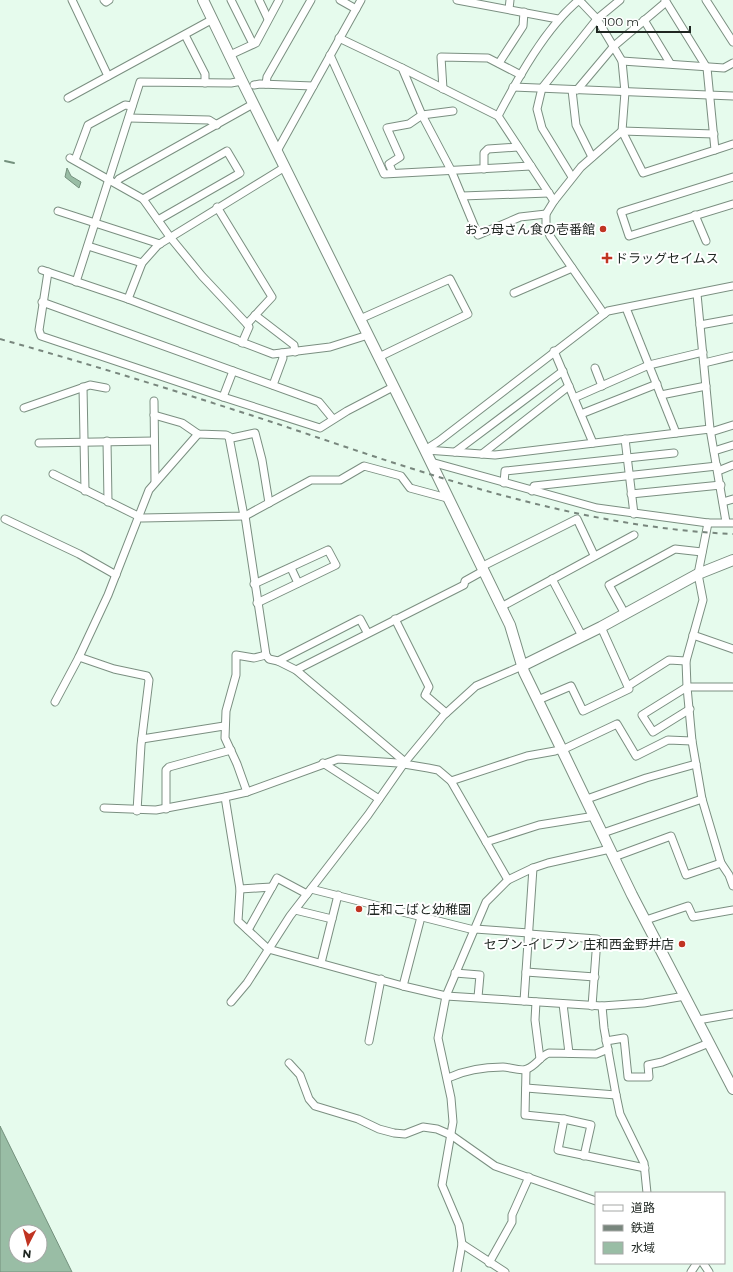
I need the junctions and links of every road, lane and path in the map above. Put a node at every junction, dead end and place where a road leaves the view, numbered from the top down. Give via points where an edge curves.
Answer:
1 (72, 0) edge
2 (104, 0) edge
3 (109, 0) edge
4 (203, 0) edge
5 (231, 0) edge
6 (259, 0) edge
7 (279, 0) edge
8 (311, 0) edge
9 (340, 0) edge
10 (361, 0) edge
11 (461, 0) edge
12 (510, 0) edge
13 (579, 0) edge
14 (620, 0) edge
15 (706, 0) edge
16 (666, 1) edge
17 (571, 3) edge
18 (356, 9) junction
19 (509, 9) junction
20 (524, 12) junction
21 (213, 19) junction
22 (268, 19) junction
23 (558, 19) junction
24 (597, 19) junction
25 (644, 20) junction
26 (185, 35) junction
27 (339, 38) junction
28 (733, 42) edge
29 (253, 44) junction
30 (614, 46) junction
31 (230, 55) junction
32 (330, 55) junction
33 (622, 61) junction
34 (733, 62) edge
35 (499, 63) junction
36 (670, 64) junction
37 (402, 68) junction
38 (707, 68) junction
39 (521, 75) junction
40 (108, 76) junction
41 (242, 81) junction
42 (206, 83) junction
43 (266, 84) junction
44 (254, 85) dead end
45 (313, 86) junction
46 (513, 87) junction
47 (542, 88) junction
48 (443, 89) junction
49 (575, 90) junction
50 (625, 92) junction
51 (710, 95) junction
52 (733, 96) edge
53 (68, 98) dead end
54 (253, 104) junction
55 (132, 106) junction
56 (453, 111) dead end
57 (422, 114) junction
58 (498, 116) junction
59 (129, 118) junction
60 (217, 125) junction
61 (622, 131) junction
62 (714, 134) junction
63 (733, 144) edge
64 (518, 147) junction
65 (715, 150) junction
66 (277, 151) junction
67 (592, 157) junction
68 (530, 166) junction
69 (285, 167) junction
70 (484, 168) junction
71 (451, 170) junction
72 (393, 173) junction
73 (572, 177) junction
74 (733, 177) edge
75 (109, 180) junction
76 (116, 183) junction
77 (549, 193) junction
78 (462, 196) junction
79 (143, 199) junction
80 (554, 201) junction
81 (733, 204) edge
82 (217, 207) junction
83 (58, 211) dead end
84 (546, 214) junction
85 (696, 215) junction
86 (158, 220) junction
87 (96, 224) junction
88 (170, 237) junction
89 (706, 241) dead end
90 (160, 244) junction
91 (88, 246) junction
92 (142, 263) junction
93 (572, 268) junction
94 (76, 282) junction
95 (733, 286) edge
96 (514, 293) dead end
97 (697, 294) junction
98 (128, 299) junction
99 (42, 302) junction
100 (626, 308) junction
101 (604, 314) junction
102 (255, 315) junction
103 (360, 319) junction
104 (733, 319) edge
105 (247, 324) junction
106 (700, 326) junction
107 (368, 335) junction
108 (242, 343) junction
109 (554, 351) junction
110 (296, 352) junction
111 (703, 352) junction
112 (282, 353) junction
113 (733, 356) edge
114 (379, 357) junction
115 (704, 363) junction
116 (649, 365) junction
117 (595, 368) dead end
118 (233, 371) junction
119 (563, 371) junction
120 (657, 384) junction
121 (273, 385) junction
122 (569, 386) junction
123 (602, 386) junction
124 (706, 386) junction
125 (393, 387) junction
126 (83, 388) junction
127 (106, 388) dead end
128 (661, 395) junction
129 (223, 397) junction
130 (574, 398) junction
131 (154, 401) dead end
132 (24, 408) dead end
133 (581, 414) junction
134 (154, 415) junction
135 (333, 419) junction
136 (733, 425) edge
137 (711, 430) junction
138 (676, 433) junction
139 (198, 434) junction
140 (229, 437) junction
141 (625, 439) junction
142 (107, 441) junction
143 (39, 442) dead end
144 (84, 442) junction
145 (154, 442) junction
146 (593, 443) junction
147 (733, 445) edge
148 (425, 450) junction
149 (714, 451) junction
150 (455, 452) junction
151 (674, 453) dead end
152 (482, 454) junction
153 (627, 459) junction
154 (431, 462) junction
155 (733, 465) edge
156 (717, 468) junction
157 (53, 474) dead end
158 (629, 476) junction
159 (155, 482) junction
160 (504, 483) junction
161 (721, 485) junction
162 (85, 491) junction
163 (532, 491) junction
164 (631, 494) junction
165 (447, 498) junction
166 (733, 500) edge
167 (108, 502) junction
168 (723, 502) junction
169 (269, 503) junction
170 (634, 514) junction
171 (138, 516) junction
172 (245, 516) junction
173 (5, 520) dead end
174 (729, 522) edge
175 (708, 524) junction
176 (634, 535) dead end
177 (702, 552) junction
178 (594, 556) junction
179 (733, 560) edge
180 (291, 568) junction
181 (482, 569) junction
182 (698, 574) junction
183 (116, 575) junction
184 (552, 579) junction
185 (298, 583) junction
186 (254, 584) junction
187 (257, 603) junction
188 (501, 607) junction
189 (625, 614) junction
190 (395, 619) junction
191 (601, 627) junction
192 (367, 632) junction
193 (694, 635) junction
194 (582, 636) junction
195 (733, 649) edge
196 (266, 655) junction
197 (79, 657) junction
198 (278, 661) junction
199 (686, 661) junction
200 (522, 666) junction
201 (296, 670) junction
202 (628, 686) junction
203 (687, 687) junction
204 (733, 687) edge
205 (538, 700) junction
206 (54, 702) dead end
207 (690, 709) junction
208 (446, 713) junction
209 (224, 726) junction
210 (142, 740) junction
211 (692, 741) junction
212 (561, 749) junction
213 (231, 750) junction
214 (404, 763) junction
215 (323, 764) junction
216 (696, 764) junction
217 (451, 781) junction
218 (247, 792) junction
219 (225, 798) junction
220 (379, 799) junction
221 (586, 799) junction
222 (702, 799) junction
223 (104, 808) dead end
224 (166, 809) junction
225 (137, 811) junction
226 (595, 816) junction
227 (603, 833) junction
228 (486, 842) junction
229 (612, 853) junction
230 (721, 863) junction
231 (533, 868) junction
232 (508, 880) junction
233 (733, 886) edge
234 (272, 887) junction
235 (240, 889) junction
236 (309, 891) junction
237 (338, 895) junction
238 (295, 910) junction
239 (733, 910) edge
240 (421, 917) junction
241 (332, 919) junction
242 (646, 920) junction
243 (248, 930) junction
244 (474, 930) junction
245 (529, 934) junction
246 (268, 948) junction
247 (321, 963) junction
248 (526, 972) junction
249 (455, 973) junction
250 (595, 977) junction
251 (381, 979) junction
252 (403, 986) junction
253 (446, 996) junction
254 (685, 996) junction
255 (478, 998) junction
256 (524, 1001) junction
257 (231, 1002) dead end
258 (536, 1002) junction
259 (563, 1004) junction
260 (592, 1006) junction
261 (602, 1006) junction
262 (733, 1014) edge
263 (698, 1020) junction
264 (369, 1041) dead end
265 (606, 1041) junction
266 (709, 1043) junction
267 (608, 1049) junction
268 (569, 1053) junction
269 (540, 1059) junction
270 (289, 1063) dead end
271 (526, 1070) junction
272 (448, 1078) junction
273 (526, 1088) junction
274 (733, 1089) edge
275 (616, 1095) junction
276 (564, 1119) junction
277 (451, 1136) junction
278 (584, 1156) junction
279 (645, 1168) junction
280 (529, 1177) junction
281 (647, 1192) edge
282 (595, 1201) edge
283 (462, 1244) junction
284 (489, 1263) junction
285 (457, 1272) edge
286 (505, 1272) edge

1 - 40 street
2 - 3 street
4 - 21 street
5 - 29 street
6 - 22 street
7 - 22 street
8 - 43 street via 267,77
9 - 18 street
10 - 18 street
11 - 19 street
12 - 19 street
13 - 17 street
13 - 24 street
14 - 24 street
15 - 28 street
16 - 25 street
16 - 38 street
17 - 23 street
18 - 27 street
19 - 20 street
20 - 23 street
20 - 35 street via 523,26
21 - 26 street
21 - 31 street
22 - 29 street via 256,43
23 - 39 street
24 - 30 street
24 - 47 street
25 - 30 street
25 - 36 street
26 - 40 street
26 - 42 street
27 - 32 street
27 - 37 street
29 - 31 street
30 - 33 street
30 - 49 street
31 - 41 street
32 - 45 street
32 - 72 street via 384,174
33 - 36 street
33 - 50 street
34 - 38 street via 724,68
35 - 39 street
35 - 48 street via 488,58 441,58
36 - 38 street
37 - 48 street
37 - 57 street
38 - 51 street
39 - 46 street
40 - 53 street
41 - 42 street via 231,84
41 - 54 street
42 - 55 street via 143,81 139,84
43 - 44 street
43 - 45 street
45 - 66 street
46 - 47 street
46 - 58 street
47 - 49 street
47 - 73 street via 537,109 542,128
48 - 58 street
49 - 50 street
49 - 67 street via 576,125
50 - 51 street
50 - 61 street
51 - 52 street
51 - 62 street
54 - 60 street
54 - 66 street
55 - 59 street
55 - 75 street via 125,105 88,125 72,159
56 - 57 street
57 - 71 street
57 - 72 street via 409,124 387,128 400,157 389,164
58 - 64 street
59 - 60 street via 209,120
59 - 75 street
60 - 76 street
61 - 62 street
61 - 65 street via 643,173
61 - 67 street
62 - 65 street
63 - 65 street
64 - 68 street
64 - 70 street via 488,149 484,153
66 - 69 street
67 - 73 street
68 - 70 street
68 - 77 street
69 - 82 street
69 - 103 street
70 - 71 street
71 - 72 street
71 - 78 street
73 - 80 street
74 - 85 street via 622,212 629,236
75 - 76 street
75 - 87 street
76 - 79 street
77 - 78 street
77 - 80 street
78 - 84 street via 478,235 520,217
79 - 86 street
79 - 86 street via 227,151 240,173
80 - 84 street
81 - 85 street
82 - 88 street
82 - 102 street via 272,297
83 - 87 street
84 - 93 street via 550,236
85 - 89 street
86 - 88 street
87 - 90 street
87 - 91 street
88 - 90 street
88 - 105 street via 217,294
90 - 92 street
91 - 92 street
91 - 94 street
92 - 98 street
93 - 96 street
93 - 101 street
94 - 98 street
94 - 99 street via 45,271
95 - 97 street
97 - 100 street
97 - 106 street
98 - 108 street
99 - 118 street
99 - 129 street via 38,330 41,336
100 - 101 street
100 - 116 street
101 - 109 street
102 - 105 street
102 - 110 street via 294,345
103 - 107 street
103 - 114 street via 450,279 468,314
104 - 106 street
105 - 108 street via 249,328
106 - 111 street
107 - 110 street via 330,347
107 - 114 street
108 - 112 street via 272,354
109 - 119 street
109 - 148 street
110 - 112 street
111 - 115 street
111 - 116 street
112 - 121 street via 283,358
113 - 115 street
114 - 125 street
115 - 124 street
116 - 120 street
116 - 123 street
117 - 123 street
118 - 121 street
118 - 129 street
119 - 122 street
119 - 150 street
120 - 128 street
120 - 133 street
121 - 135 street via 318,402
122 - 130 street
122 - 152 street
123 - 130 street
124 - 128 street
124 - 137 street
125 - 135 street
125 - 148 street
126 - 127 street via 90,385
126 - 132 street
126 - 144 street
128 - 138 street
129 - 135 street via 320,428
130 - 133 street
131 - 134 street
133 - 146 street
134 - 139 street via 182,423
134 - 145 street
136 - 137 street
137 - 138 street
137 - 149 street
138 - 141 street
139 - 140 street
139 - 159 street
140 - 169 street via 255,432
140 - 172 street
141 - 146 street
141 - 153 street
142 - 144 street
142 - 145 street
142 - 167 street
143 - 144 street
144 - 162 street
145 - 159 street
146 - 152 street via 495,455
147 - 149 street
148 - 150 street
148 - 154 street
149 - 156 street
150 - 152 street
151 - 153 street
153 - 158 street
153 - 160 street via 504,471
154 - 160 street
154 - 165 street
155 - 156 street
156 - 158 street
156 - 161 street
157 - 162 street
158 - 163 street via 534,486
158 - 164 street
159 - 171 street
160 - 163 street
161 - 164 street
161 - 168 street
162 - 167 street
163 - 170 street via 597,508
164 - 170 street
165 - 169 street via 410,488 401,476 364,466 340,480 311,480
165 - 181 street
166 - 168 street
167 - 171 street
168 - 174 street
169 - 172 street
170 - 175 street
171 - 172 street
171 - 183 street
172 - 186 street
173 - 183 street via 79,554
174 - 175 street
175 - 177 street
176 - 178 street
177 - 182 street
177 - 189 street via 674,549 609,585
178 - 181 street via 577,519
178 - 184 street
179 - 182 street
180 - 185 street
180 - 185 street via 328,550 336,565
180 - 186 street
181 - 188 street
181 - 190 street via 465,581 464,585
182 - 189 street
182 - 193 street via 703,600
183 - 197 street
184 - 188 street
184 - 194 street
185 - 187 street
186 - 187 street
187 - 196 street
188 - 200 street via 514,635
189 - 191 street
190 - 192 street
190 - 208 street via 429,687 425,695
191 - 194 street
191 - 202 street
192 - 198 street via 360,619
192 - 201 street
193 - 195 street
193 - 199 street
194 - 200 street
196 - 198 street via 268,659
196 - 209 street via 254,658 236,655 236,675
197 - 206 street
197 - 210 street via 114,669 147,676 148,695
198 - 201 street
199 - 202 street via 669,660
199 - 203 street
200 - 205 street
200 - 208 street via 476,686
201 - 214 street
202 - 205 street via 629,689 583,711 571,686
203 - 204 street
203 - 207 street
203 - 207 street via 642,715 653,732
205 - 212 street
207 - 211 street
208 - 214 street
209 - 210 street
209 - 213 street via 225,738
210 - 225 street
211 - 212 street via 668,740 636,756 617,724
211 - 216 street
212 - 217 street via 527,756
212 - 221 street
213 - 218 street
213 - 224 street via 169,767 166,770
214 - 215 street via 338,759
214 - 217 street via 438,770
214 - 220 street
215 - 218 street
215 - 220 street
216 - 221 street
216 - 222 street
217 - 228 street
218 - 219 street
219 - 224 street
219 - 235 street
220 - 236 street
221 - 226 street
222 - 227 street
222 - 230 street
223 - 225 street
224 - 225 street
226 - 227 street
226 - 228 street via 539,826
227 - 229 street
228 - 232 street
229 - 230 street via 671,836 686,875
229 - 231 street via 561,859
229 - 242 street
230 - 233 street via 730,875
231 - 232 street
231 - 245 street
232 - 244 street via 486,902
234 - 235 street
234 - 236 street via 277,878
234 - 243 street
235 - 243 street via 237,916 238,921
236 - 237 street
236 - 238 street
237 - 240 street
237 - 241 street
238 - 241 street
238 - 246 street
239 - 242 street via 693,917 688,906
240 - 244 street
240 - 252 street
241 - 247 street
242 - 254 street
243 - 246 street
244 - 245 street
244 - 249 street
245 - 248 street
245 - 250 street via 597,939
246 - 247 street
246 - 257 street
247 - 251 street
248 - 250 street
248 - 256 street
249 - 253 street
249 - 255 street via 480,975
250 - 260 street
251 - 252 street
251 - 264 street
252 - 253 street
253 - 255 street
253 - 272 street via 438,1038
254 - 261 street via 644,1003
254 - 263 street
255 - 256 street
256 - 258 street
258 - 259 street
258 - 269 street via 535,1020
259 - 260 street
259 - 268 street
260 - 261 street
261 - 265 street
262 - 263 street
263 - 266 street
265 - 266 street via 624,1038 628,1077 649,1077 648,1065
265 - 267 street
266 - 274 street
267 - 268 street via 598,1054
267 - 275 street
268 - 269 street via 549,1053
269 - 271 street
270 - 277 street via 300,1075 309,1099 315,1106 394,1133 405,1134 429,1127
271 - 272 street via 503,1067 478,1069
271 - 273 street
272 - 277 street via 453,1106
273 - 275 street
273 - 276 street via 525,1115
275 - 279 street via 620,1114
276 - 278 street via 558,1150
276 - 278 street via 591,1125
277 - 280 street via 487,1161
277 - 283 street via 442,1184 459,1225
278 - 279 street
279 - 281 street
280 - 282 street
280 - 284 street via 512,1215 512,1222
283 - 284 street
283 - 285 street
284 - 286 street

